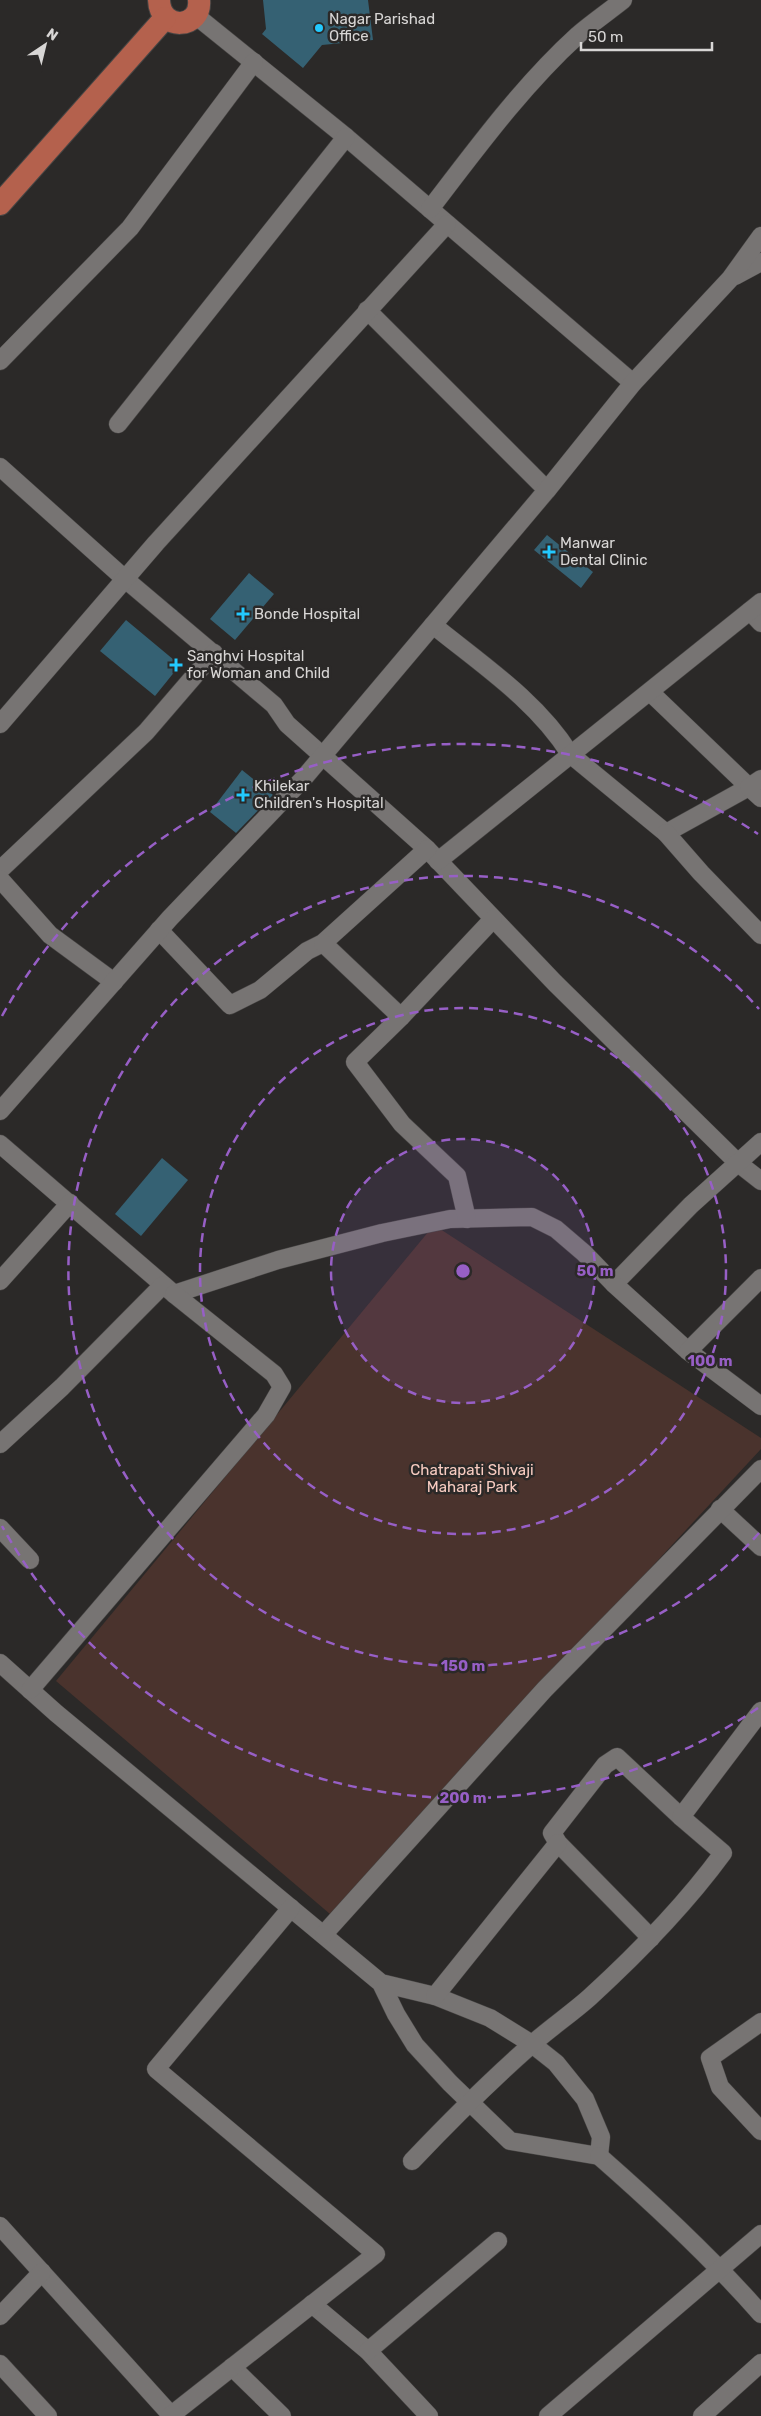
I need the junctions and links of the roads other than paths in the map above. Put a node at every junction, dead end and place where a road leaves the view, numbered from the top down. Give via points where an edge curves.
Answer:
1 (623, 0) edge
2 (197, 8) edge
3 (162, 9) edge
4 (254, 62) junction
5 (346, 138) junction
6 (0, 204) edge
7 (430, 209) junction
8 (447, 224) junction
9 (761, 236) edge
10 (761, 262) edge
11 (730, 278) junction
12 (367, 310) junction
13 (0, 361) edge
14 (632, 383) junction
15 (118, 424) dead end
16 (0, 467) edge
17 (547, 490) junction
18 (125, 580) junction
19 (757, 612) edge
20 (433, 626) junction
21 (214, 653) junction
22 (650, 692) junction
23 (0, 724) edge
24 (570, 754) junction
25 (323, 756) junction
26 (757, 788) edge
27 (666, 833) junction
28 (433, 855) junction
29 (0, 870) edge
30 (0, 878) edge
31 (493, 920) junction
32 (159, 930) junction
33 (761, 935) edge
34 (323, 943) junction
35 (114, 982) junction
36 (401, 1017) junction
37 (0, 1111) edge
38 (761, 1142) edge
39 (0, 1144) edge
40 (738, 1163) junction
41 (761, 1181) edge
42 (70, 1202) junction
43 (467, 1219) junction
44 (761, 1278) edge
45 (0, 1281) edge
46 (614, 1284) junction
47 (169, 1290) junction
48 (688, 1352) junction
49 (761, 1406) edge
50 (0, 1443) edge
51 (761, 1469) edge
52 (720, 1509) junction
53 (0, 1528) edge
54 (761, 1547) edge
55 (30, 1560) dead end
56 (0, 1663) edge
57 (30, 1690) junction
58 (761, 1711) edge
59 (681, 1817) junction
60 (558, 1843) junction
61 (291, 1908) junction
62 (324, 1934) junction
63 (651, 1938) junction
64 (381, 1983) junction
65 (435, 1996) junction
66 (761, 2022) edge
67 (532, 2044) junction
68 (469, 2101) junction
69 (761, 2131) edge
70 (599, 2156) junction
71 (412, 2161) dead end
72 (0, 2226) edge
73 (761, 2234) edge
74 (498, 2241) dead end
75 (721, 2268) junction
76 (42, 2272) junction
77 (312, 2304) junction
78 (761, 2314) edge
79 (0, 2316) edge
80 (368, 2351) junction
81 (761, 2363) edge
82 (0, 2364) edge
83 (232, 2367) junction
84 (170, 2415) edge
85 (48, 2416) edge
86 (282, 2416) edge
87 (429, 2416) edge
88 (548, 2416) edge
89 (702, 2416) edge

1 - 7 street via 579,35 542,72
2 - 3 main road via 190,20 178,23
2 - 4 street
3 - 6 main road
4 - 5 street
4 - 13 street via 130,228
5 - 7 street
5 - 15 street
7 - 8 street
8 - 12 street
8 - 14 street
9 - 11 street
10 - 11 street
11 - 14 street
12 - 17 street
12 - 18 street
14 - 17 street
16 - 18 street
17 - 20 street
18 - 21 street
18 - 23 street
19 - 22 street via 698,651
20 - 24 street via 519,694 559,737
20 - 25 street
21 - 25 street via 274,704 287,724
21 - 29 street via 146,732
22 - 24 street
22 - 26 street
24 - 27 street
24 - 28 street
25 - 28 street
25 - 32 street
26 - 27 street
27 - 33 street
28 - 31 street
28 - 34 street
30 - 35 street via 50,935
31 - 36 street
31 - 40 street
32 - 34 street via 230,1005 260,990 307,951
32 - 35 street
34 - 36 street
35 - 37 street
36 - 43 street via 355,1062 402,1124 457,1176
38 - 40 street
39 - 42 street
40 - 41 street
40 - 46 street via 691,1205
42 - 45 street
42 - 47 street
43 - 46 street via 532,1217 556,1229
43 - 47 street via 450,1219 382,1233
44 - 48 street
46 - 48 street
47 - 50 street
47 - 57 street via 274,1374 282,1387 266,1415
48 - 49 street
51 - 52 street
52 - 54 street
52 - 62 street via 545,1689
53 - 55 street
56 - 57 street
57 - 61 street
58 - 59 street
59 - 60 street via 617,1757 606,1765 552,1833
59 - 63 street via 723,1853
60 - 63 street
60 - 65 street
61 - 62 street
61 - 77 street via 156,2069 376,2254
62 - 64 street
63 - 67 street via 589,1998
64 - 65 street
64 - 68 street via 415,2045
65 - 67 street via 490,2018
66 - 69 street via 710,2058 720,2087
67 - 68 street
67 - 70 street via 556,2063 585,2100 601,2138
68 - 70 street via 510,2141
68 - 71 street
70 - 75 street
72 - 76 street
73 - 75 street
74 - 80 street
75 - 78 street
75 - 88 street
76 - 79 street
76 - 84 street
77 - 80 street
77 - 83 street
80 - 87 street
81 - 89 street
82 - 85 street
83 - 84 street
83 - 86 street

